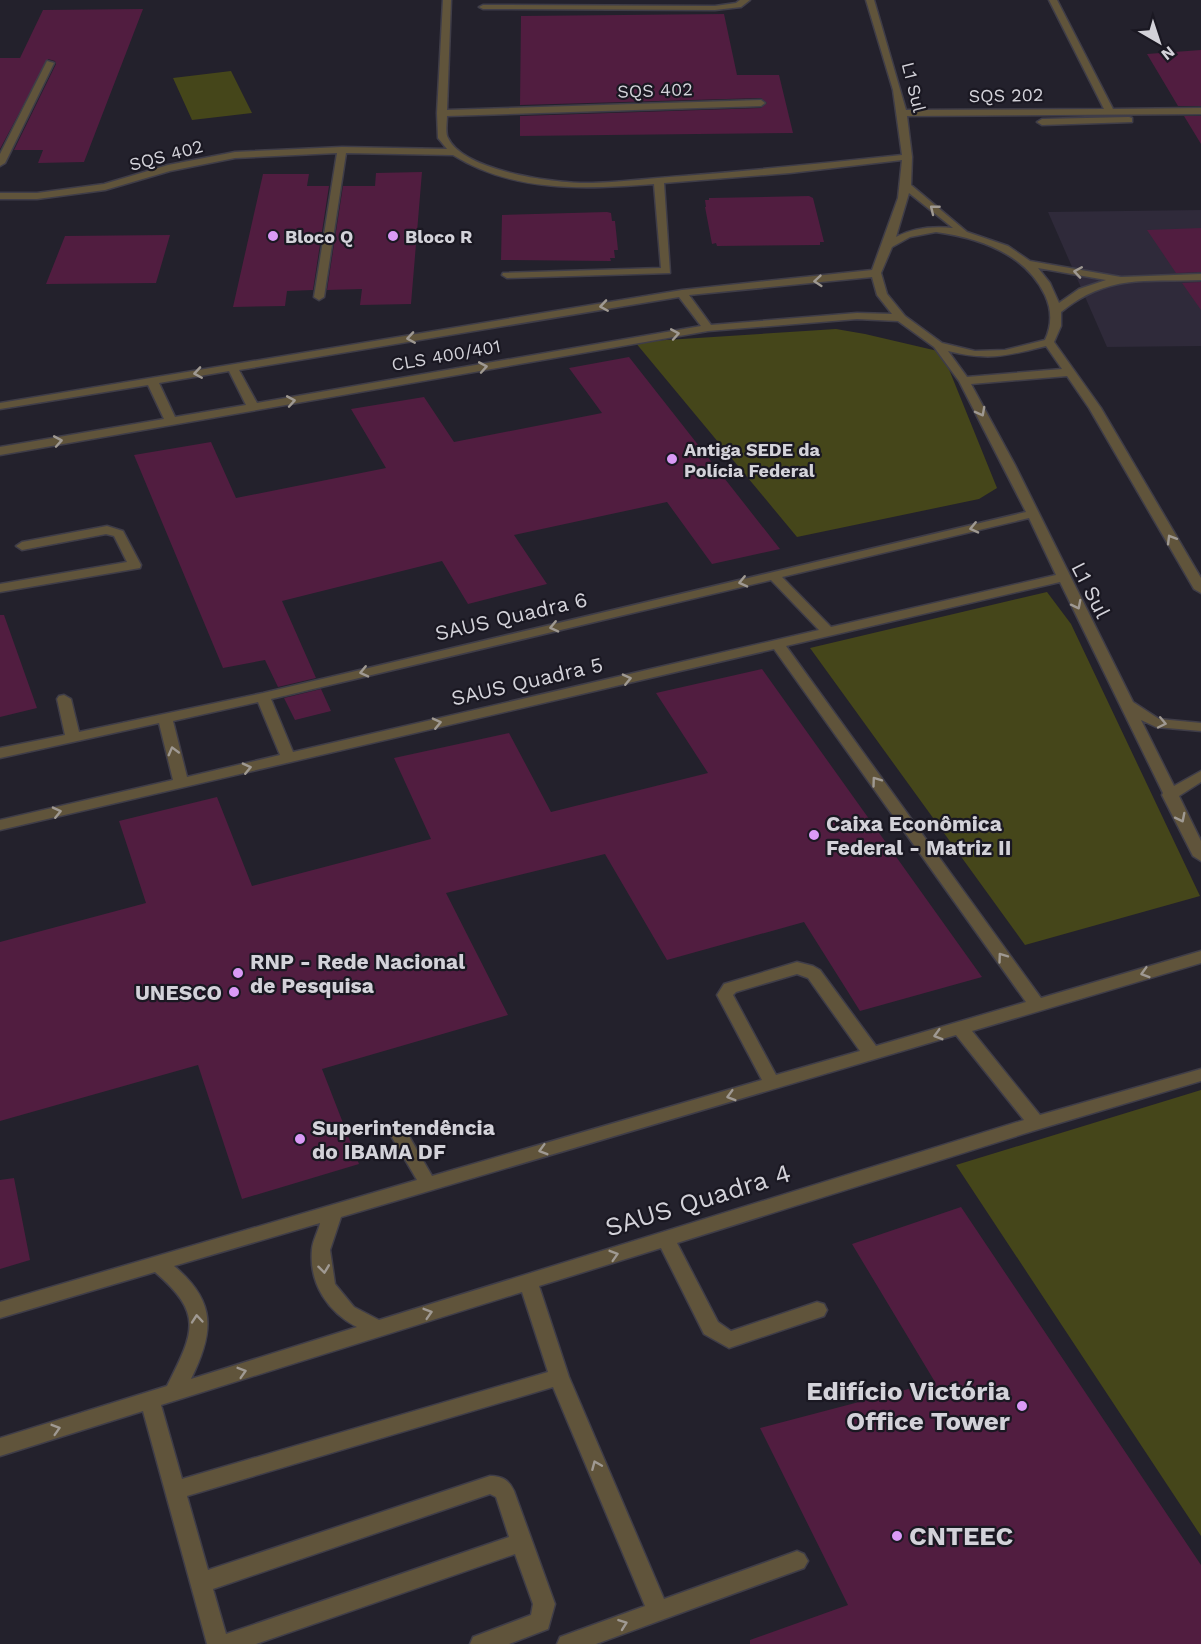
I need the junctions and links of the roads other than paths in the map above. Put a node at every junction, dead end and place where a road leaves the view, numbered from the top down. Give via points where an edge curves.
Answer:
1 (447, 0) edge
2 (746, 0) edge
3 (870, 0) edge
4 (1053, 0) edge
5 (483, 7) dead end
6 (50, 63) dead end
7 (761, 103) dead end
8 (1109, 110) junction
9 (1201, 111) edge
10 (442, 113) junction
11 (904, 113) junction
12 (1201, 120) edge
13 (1042, 122) dead end
14 (342, 150) junction
15 (456, 152) junction
16 (907, 158) junction
17 (0, 163) edge
18 (658, 182) junction
19 (906, 186) junction
20 (0, 196) edge
21 (962, 232) junction
22 (888, 244) junction
23 (1030, 264) junction
24 (876, 273) junction
25 (507, 275) dead end
26 (1201, 277) edge
27 (1126, 280) junction
28 (682, 293) junction
29 (319, 297) dead end
30 (1056, 311) junction
31 (901, 318) junction
32 (708, 328) junction
33 (1049, 342) junction
34 (938, 345) junction
35 (233, 368) junction
36 (1071, 372) junction
37 (152, 381) junction
38 (964, 381) junction
39 (0, 406) edge
40 (252, 407) junction
41 (171, 422) junction
42 (0, 451) edge
43 (1031, 514) junction
44 (22, 546) dead end
45 (773, 575) junction
46 (1063, 577) junction
47 (0, 588) edge
48 (1201, 589) edge
49 (828, 632) junction
50 (778, 644) junction
51 (263, 697) junction
52 (64, 699) dead end
53 (1127, 705) junction
54 (165, 718) junction
55 (1201, 727) edge
56 (73, 737) junction
57 (0, 753) edge
58 (288, 758) junction
59 (1201, 776) edge
60 (181, 783) junction
61 (1169, 795) junction
62 (0, 825) edge
63 (1201, 856) edge
64 (1201, 957) edge
65 (1036, 1004) junction
66 (961, 1029) junction
67 (872, 1054) junction
68 (1201, 1075) edge
69 (772, 1083) junction
70 (1036, 1123) junction
71 (396, 1129) dead end
72 (428, 1184) junction
73 (333, 1212) junction
74 (666, 1239) junction
75 (158, 1264) junction
76 (528, 1282) junction
77 (0, 1310) edge
78 (817, 1310) dead end
79 (378, 1329) junction
80 (560, 1377) junction
81 (174, 1393) junction
82 (150, 1400) junction
83 (0, 1447) edge
84 (176, 1490) junction
85 (521, 1542) junction
86 (797, 1562) dead end
87 (200, 1583) junction
88 (658, 1611) junction
89 (220, 1644) edge
90 (226, 1644) edge
91 (481, 1644) edge
92 (568, 1644) edge

1 - 10 street
2 - 5 street via 715,9
3 - 11 street, L1 Sul
4 - 8 street
6 - 17 street
7 - 10 street, SQS 402
8 - 9 street, SQS 202
8 - 11 street, SQS 202
10 - 15 street via 443,138
11 - 16 street, L1 Sul
12 - 13 street, SQS 202
14 - 15 street, SQS 402
14 - 20 street, SQS 402 via 235,155 168,168 105,187 37,196
14 - 29 street
15 - 18 street, SQS 402 via 504,175 544,183 591,186
16 - 18 street, SQS 402
16 - 19 street, L1 Sul
18 - 25 street via 666,271
21 -> 19 street
19 - 22 street, L1 Sul
21 - 22 street via 936,229 908,234
21 - 23 street
22 - 24 street
27 -> 23 street
23 - 30 street via 1046,282
24 -> 28 street, CLS 400/401
24 - 31 street via 882,295
26 - 27 street
27 - 30 street via 1082,291
28 - 32 street
28 -> 35 street, CLS 400/401
30 - 33 street via 1057,328
31 - 32 street, CLS 400/401 via 857,316
31 - 34 street
40 -> 32 street, CLS 400/401
33 - 34 street via 1005,353 975,354
33 - 36 street
34 - 38 street, L1 Sul
35 -> 37 street, CLS 400/401
35 - 40 street
36 - 38 street
48 -> 36 street
37 - 39 street, CLS 400/401
37 - 41 street
38 -> 43 street, L1 Sul
40 - 41 street, CLS 400/401
42 -> 41 street, CLS 400/401
43 -> 45 street, SAUS Quadra 6
43 - 46 street, L1 Sul
44 - 47 street via 107,530 119,534 135,565
45 - 49 street
45 -> 51 street, SAUS Quadra 6
46 - 49 street, SAUS Quadra 5
46 -> 53 street, L1 Sul
49 - 50 street, SAUS Quadra 5
58 -> 50 street, SAUS Quadra 5
65 -> 50 street
51 - 54 street, SAUS Quadra 6
51 - 58 street
52 - 56 street
53 -> 55 street via 1156,723
53 - 61 street, L1 Sul
54 - 56 street, SAUS Quadra 6
60 -> 54 street
56 - 57 street, SAUS Quadra 6
60 -> 58 street, SAUS Quadra 5
59 - 61 street
62 -> 60 street, SAUS Quadra 5
61 -> 63 street, L1 Sul
64 -> 65 street
65 - 66 street
66 -> 67 street
66 - 70 street
67 - 69 street
67 - 69 street via 814,974 807,970 797,968 730,988 725,995
68 - 70 street, SAUS Quadra 4
69 -> 72 street
70 - 74 street, SAUS Quadra 4
71 - 72 street
72 - 73 street
73 - 75 street
73 -> 79 street via 321,1250 326,1287 346,1312
76 -> 74 street, SAUS Quadra 4
74 - 78 street via 711,1329 729,1340
75 - 77 street
81 -> 75 street via 198,1344 198,1312 187,1290
79 -> 76 street, SAUS Quadra 4
76 - 80 street
81 -> 79 street, SAUS Quadra 4
80 - 84 street
88 -> 80 street
81 - 82 street, SAUS Quadra 4
83 -> 82 street, SAUS Quadra 4
82 - 84 street
84 - 87 street
85 - 87 street via 504,1491 490,1485
85 - 90 street
85 - 91 street via 544,1604 540,1622
86 - 88 street
87 - 89 street
92 -> 88 street

